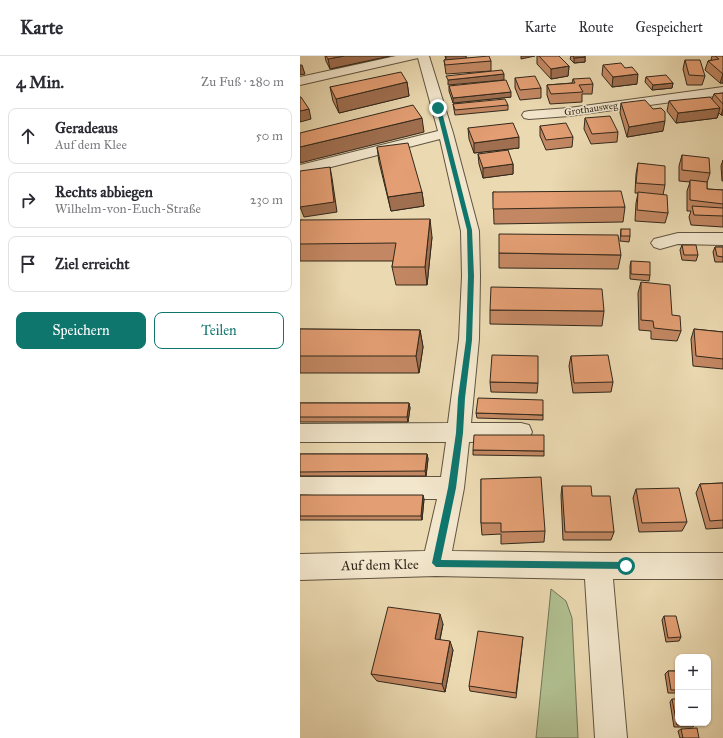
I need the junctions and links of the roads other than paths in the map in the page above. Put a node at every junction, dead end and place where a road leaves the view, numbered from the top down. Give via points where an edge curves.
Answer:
1 (413, 56) edge
2 (423, 56) edge
3 (300, 81) edge
4 (723, 91) edge
5 (529, 115) dead end
6 (446, 133) junction
7 (300, 170) edge
8 (723, 239) edge
9 (660, 243) dead end
10 (521, 432) dead end
11 (300, 433) edge
12 (459, 433) junction
13 (300, 488) edge
14 (452, 488) junction
15 (436, 563) junction
16 (598, 566) junction
17 (723, 566) edge
18 (300, 567) edge
19 (611, 738) edge

1 - 3 street
2 - 6 street
4 - 5 street, Grothausweg
6 - 7 street
6 - 12 street via 470,230 469,340
8 - 9 street via 678,238
10 - 12 street
11 - 12 street
12 - 14 street
13 - 14 street
14 - 15 street
15 - 16 street, Auf dem Klee
15 - 18 street, Auf dem Klee
16 - 17 street, Auf dem Klee
16 - 19 street

